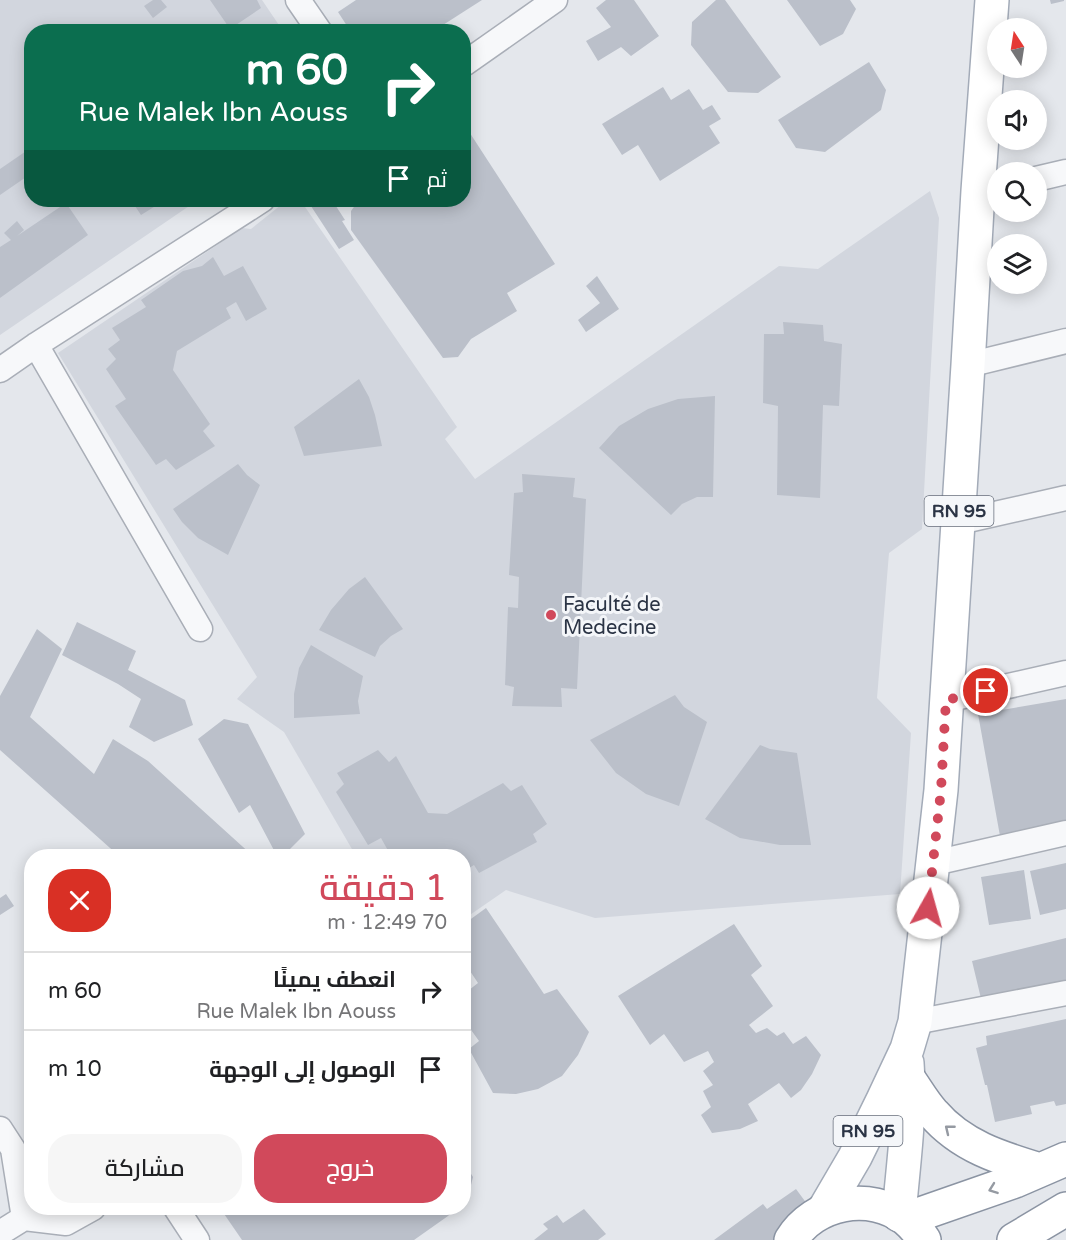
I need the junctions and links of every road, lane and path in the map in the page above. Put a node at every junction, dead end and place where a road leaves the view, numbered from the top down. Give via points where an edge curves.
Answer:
1 (298, 0) edge
2 (555, 0) edge
3 (992, 0) edge
4 (314, 24) edge
5 (471, 59) edge
6 (989, 162) edge
7 (1066, 172) edge
8 (1047, 176) edge
9 (987, 198) edge
10 (251, 207) edge
11 (1066, 341) edge
12 (36, 345) junction
13 (968, 365) junction
14 (0, 370) edge
15 (1066, 498) edge
16 (958, 522) junction
17 (200, 629) dead end
18 (1066, 673) edge
19 (946, 700) junction
20 (1066, 833) edge
21 (934, 863) junction
22 (1066, 993) edge
23 (910, 1050) junction
24 (0, 1129) edge
25 (1053, 1165) edge
26 (1066, 1209) edge
27 (824, 1210) junction
28 (80, 1215) edge
29 (181, 1215) edge
30 (24, 1218) junction
31 (910, 1225) edge
32 (0, 1233) edge
33 (198, 1240) edge
34 (791, 1240) edge
35 (1014, 1240) edge

1 - 4 street
2 - 5 street
3 - 6 main road, RN 95
7 - 8 street
9 - 13 main road, RN 95
10 - 12 street
11 - 13 street
12 - 14 street
12 - 17 street
13 - 16 main road, RN 95
15 - 16 street
16 - 19 main road, RN 95
18 - 19 street
19 - 21 main road, RN 95
20 - 21 street
21 - 23 main road, RN 95
22 - 23 street
25 -> 23 main road via 993,1155 964,1140 931,1111
23 - 27 main road, RN 95
23 - 31 main road, RN 95
24 - 30 street via 13,1149
25 -> 31 main road
26 - 35 main road
27 - 31 main road via 843,1204 882,1206
27 - 34 main road via 808,1220
28 - 30 street via 66,1223
29 - 33 street
30 - 32 street

